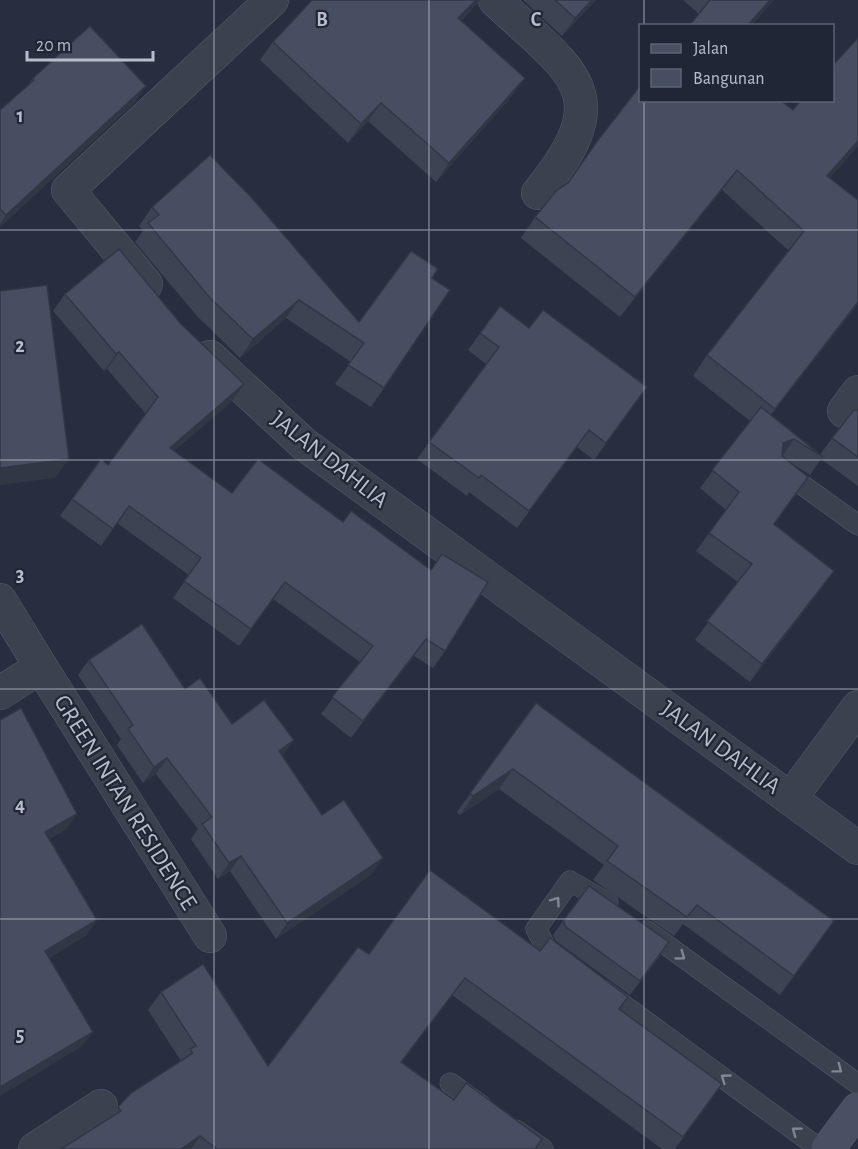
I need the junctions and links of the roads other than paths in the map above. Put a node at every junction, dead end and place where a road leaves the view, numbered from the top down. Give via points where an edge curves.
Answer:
1 (272, 0) edge
2 (495, 0) edge
3 (538, 193) dead end
4 (167, 310) edge
5 (190, 336) edge
6 (780, 469) edge
7 (858, 525) edge
8 (0, 600) edge
9 (41, 668) junction
10 (0, 693) edge
11 (858, 708) edge
12 (791, 798) junction
13 (858, 848) edge
14 (210, 936) dead end
15 (450, 1083) dead end
16 (858, 1084) edge
17 (101, 1107) dead end
18 (858, 1109) edge
19 (34, 1149) edge
20 (543, 1149) edge
21 (820, 1149) edge
22 (828, 1149) edge

1 - 4 street via 68,190
2 - 3 street via 554,56 578,85 583,105 579,131 557,170
5 - 12 street, JALAN DAHLIA via 304,444
6 - 7 lane
8 - 9 street, GREEN INTAN RESIDENCE
9 - 10 street, GREEN INTAN RESIDENCE
9 - 14 street, GREEN INTAN RESIDENCE
11 - 12 street
12 - 13 street, JALAN DAHLIA
15 - 20 lane
21 -> 16 lane via 547,949 536,929 570,881 600,897
17 - 19 street
18 - 22 street

